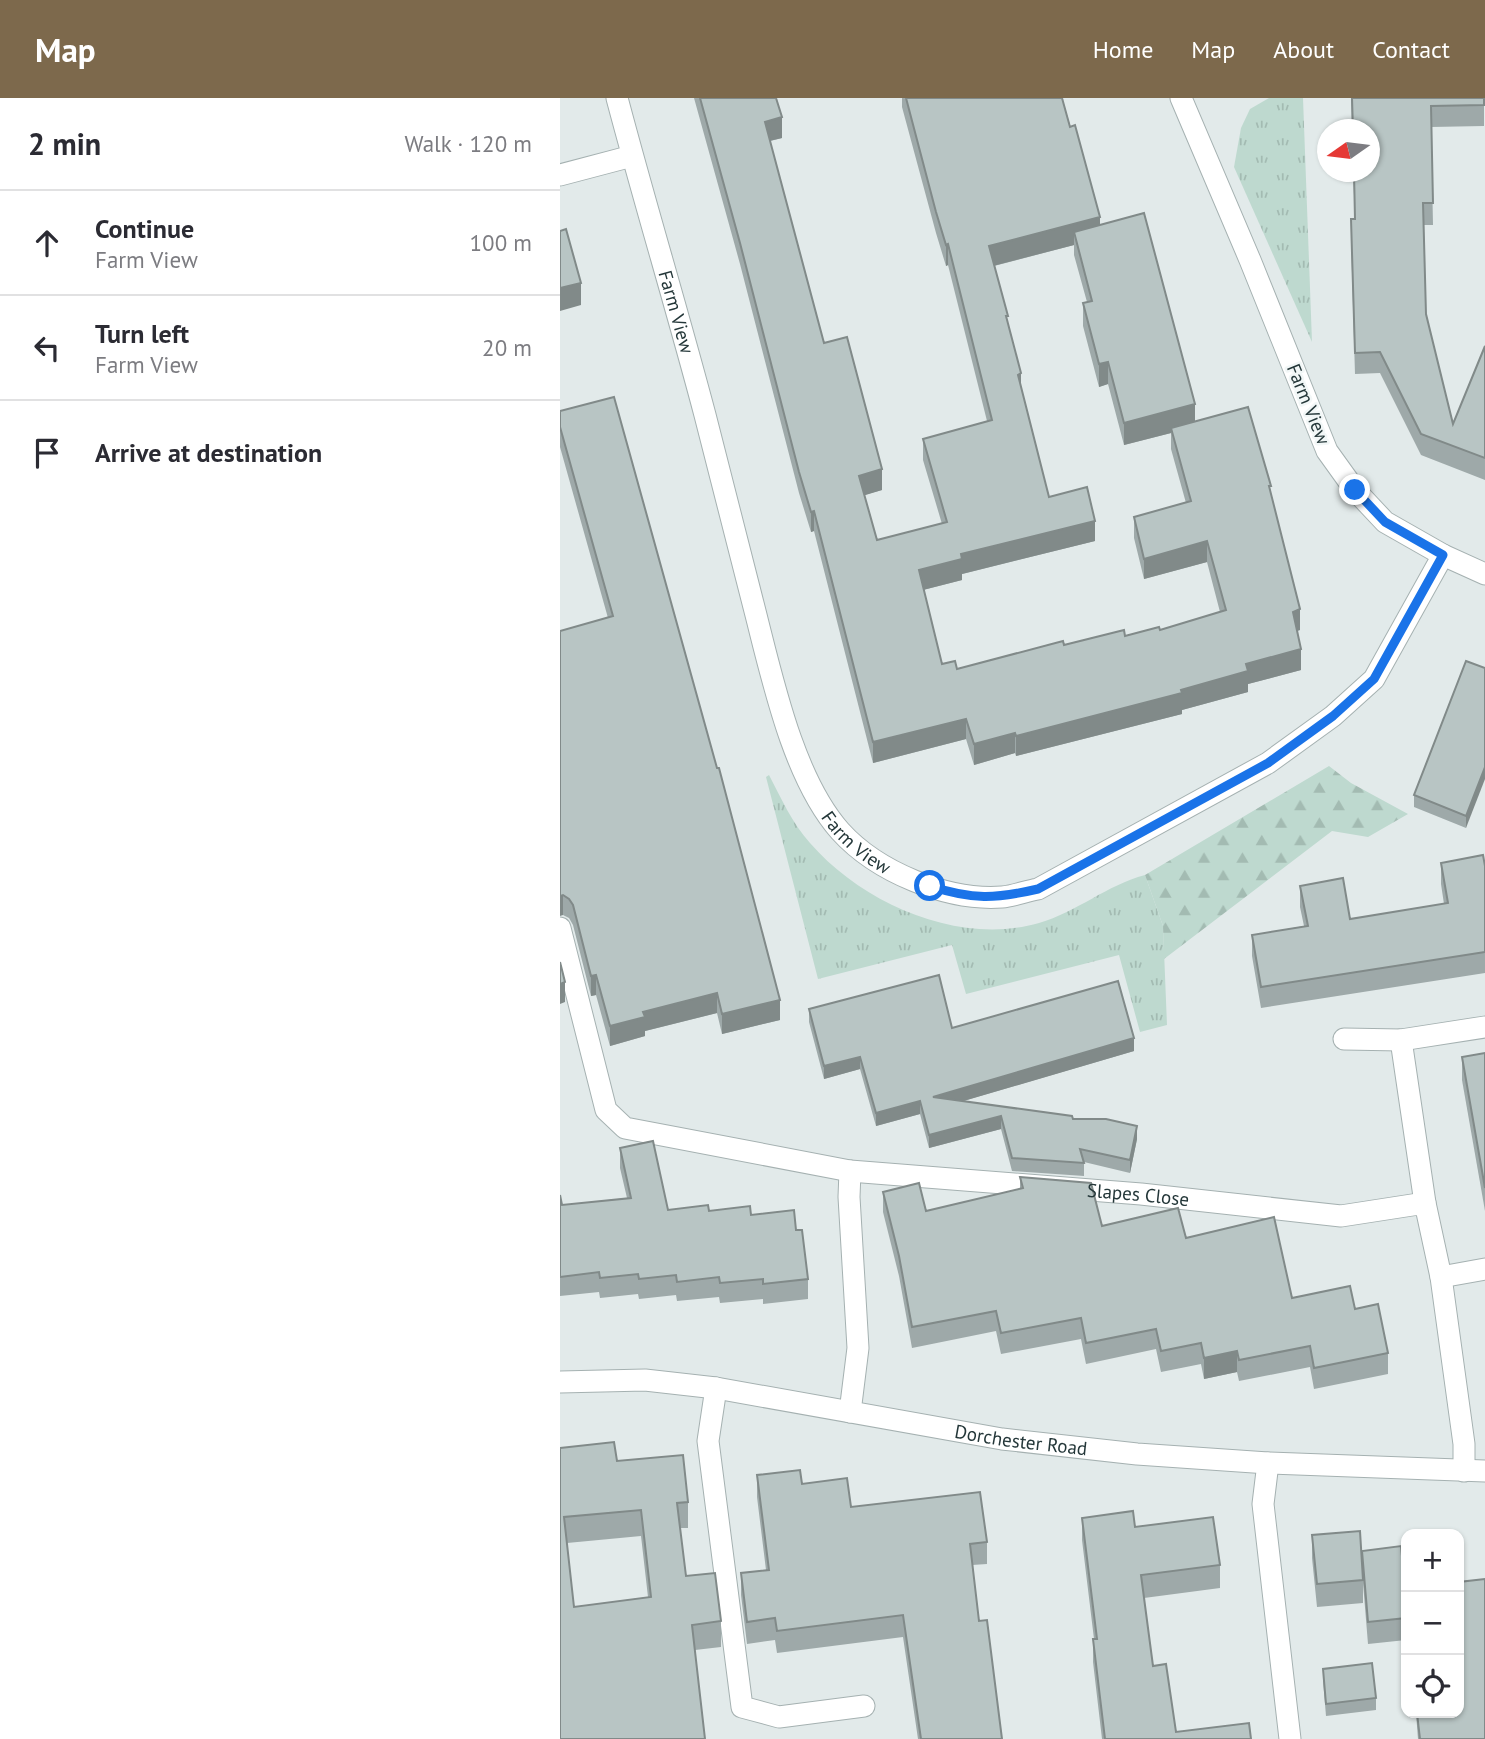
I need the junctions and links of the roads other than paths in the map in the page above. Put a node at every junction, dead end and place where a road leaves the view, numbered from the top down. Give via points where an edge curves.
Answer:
1 (617, 98) edge
2 (1188, 100) edge
3 (632, 156) junction
4 (560, 175) edge
5 (1443, 555) junction
6 (1485, 574) edge
7 (560, 928) edge
8 (1485, 1027) edge
9 (1344, 1039) dead end
10 (1401, 1040) junction
11 (850, 1171) junction
12 (1425, 1203) junction
13 (1485, 1269) edge
14 (1441, 1276) junction
15 (560, 1382) edge
16 (716, 1388) junction
17 (850, 1412) junction
18 (1268, 1463) junction
19 (1475, 1471) edge
20 (864, 1706) dead end
21 (1290, 1739) edge

1 - 3 street, Farm View
2 - 5 street, Farm View via 1327,452 1385,522
3 - 4 street
3 - 5 street, Farm View via 772,676 800,762 815,798 840,831 869,858 900,874 978,897 1038,889 1268,763 1333,716 1374,679
5 - 6 street
7 - 11 street, Slapes Close via 606,1110 625,1128
8 - 10 street
9 - 10 street
10 - 12 street
11 - 12 street, Slapes Close via 1140,1194 1342,1216
11 - 17 street via 858,1348
12 - 14 street
13 - 14 street
14 - 19 street via 1464,1444
15 - 16 street, Dorchester Road via 645,1380
16 - 17 street, Dorchester Road
16 - 20 street via 708,1441 742,1707 779,1717
17 - 18 street, Dorchester Road via 1002,1439
18 - 19 street, Dorchester Road
18 - 21 street via 1263,1504

